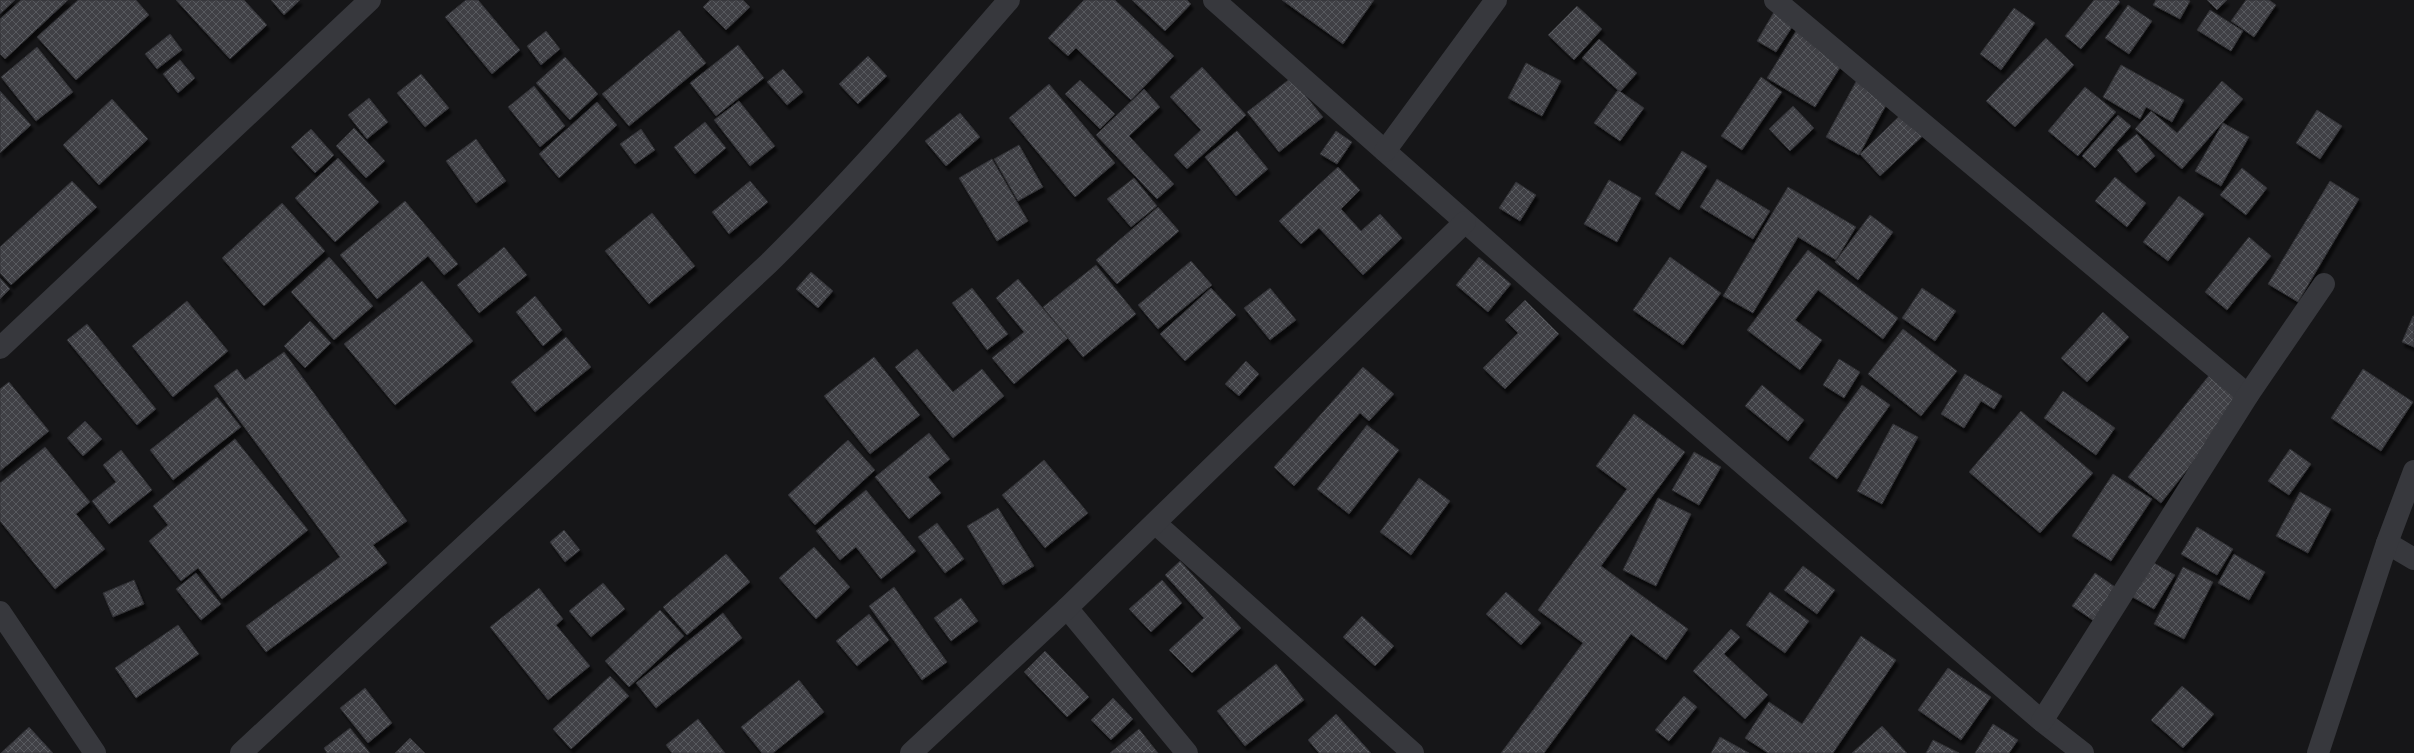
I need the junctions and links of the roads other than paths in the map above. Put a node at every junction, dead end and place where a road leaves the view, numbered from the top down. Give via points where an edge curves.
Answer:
1 (370, 0) edge
2 (1009, 0) edge
3 (1214, 0) edge
4 (1496, 0) edge
5 (1775, 0) edge
6 (1385, 152) junction
7 (1465, 222) junction
8 (2324, 284) dead end
9 (0, 348) edge
10 (2248, 395) junction
11 (2414, 471) edge
12 (1155, 523) junction
13 (2387, 543) junction
14 (2414, 559) edge
15 (1068, 608) junction
16 (0, 612) edge
17 (2042, 720) junction
18 (96, 753) edge
19 (240, 753) edge
20 (912, 753) edge
21 (1187, 753) edge
22 (1413, 753) edge
23 (2083, 753) edge
24 (2318, 753) edge

1 - 9 street
2 - 19 street via 823,210 769,263
3 - 6 street
4 - 6 street
5 - 10 street
6 - 7 street
7 - 12 street
7 - 17 street via 1620,359
8 - 10 street
10 - 17 street
11 - 13 street
12 - 15 street
12 - 22 street
13 - 14 street
13 - 24 street
15 - 20 street
15 - 21 street
16 - 18 street
17 - 23 street

